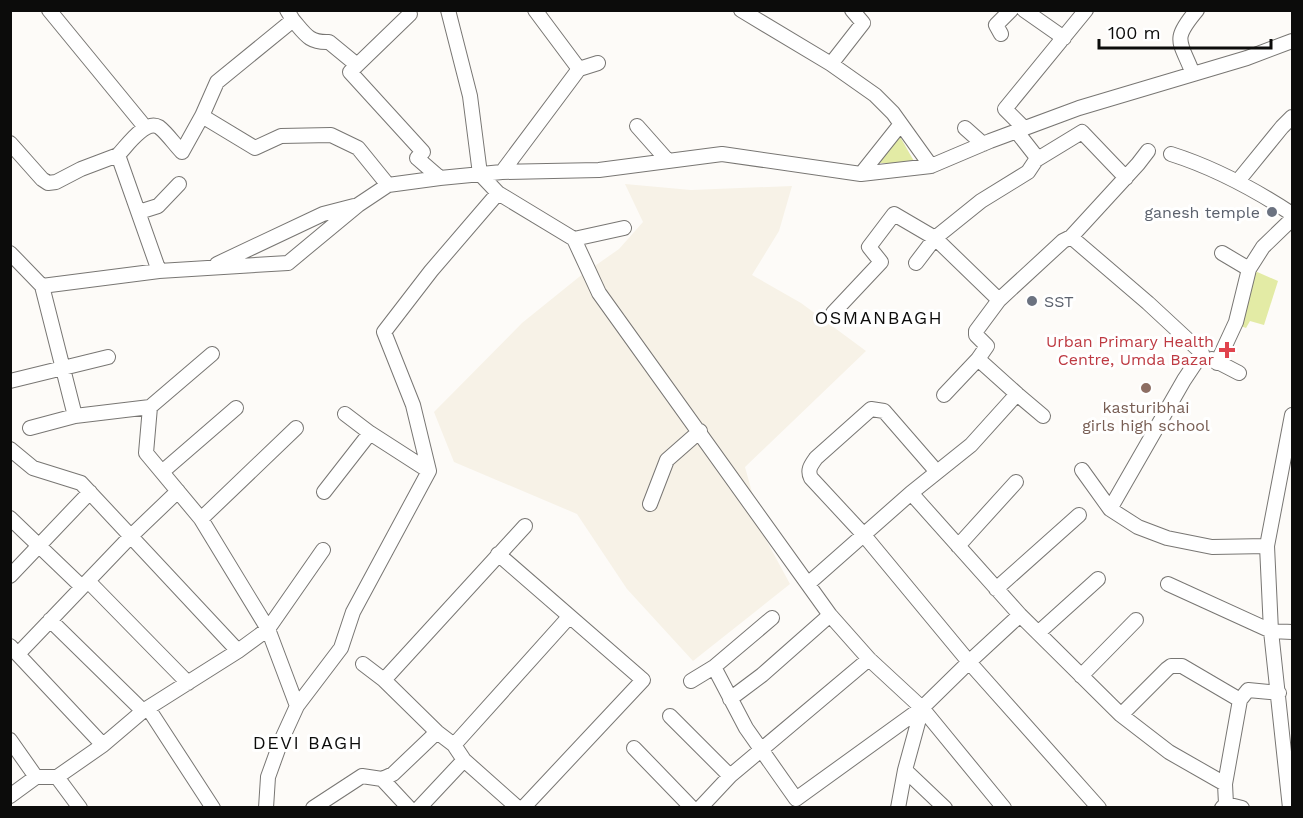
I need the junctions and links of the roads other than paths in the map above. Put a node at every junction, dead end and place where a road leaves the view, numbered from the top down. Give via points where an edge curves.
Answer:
1 (49, 10) edge
2 (448, 10) edge
3 (535, 10) edge
4 (852, 10) edge
5 (1011, 10) edge
6 (1024, 10) edge
7 (1086, 10) edge
8 (1197, 10) edge
9 (744, 11) edge
10 (410, 14) dead end
11 (290, 15) edge
12 (1001, 34) dead end
13 (1064, 38) junction
14 (1293, 41) edge
15 (597, 63) dead end
16 (831, 64) junction
17 (357, 65) junction
18 (579, 69) junction
19 (1193, 74) junction
20 (202, 116) junction
21 (1293, 117) edge
22 (900, 124) junction
23 (637, 126) dead end
24 (145, 127) junction
25 (965, 128) dead end
26 (1021, 130) junction
27 (10, 143) edge
28 (983, 144) junction
29 (1148, 151) dead end
30 (1171, 154) dead end
31 (118, 155) junction
32 (1036, 160) junction
33 (668, 161) junction
34 (931, 166) junction
35 (502, 172) junction
36 (480, 174) junction
37 (861, 174) junction
38 (440, 178) junction
39 (1126, 178) junction
40 (1238, 181) junction
41 (178, 184) dead end
42 (388, 185) junction
43 (498, 193) junction
44 (358, 205) junction
45 (139, 212) junction
46 (1293, 214) edge
47 (1293, 219) edge
48 (624, 228) dead end
49 (1071, 237) junction
50 (935, 238) junction
51 (574, 239) junction
52 (1222, 253) dead end
53 (12, 257) edge
54 (916, 263) dead end
55 (212, 266) junction
56 (1249, 269) junction
57 (159, 271) junction
58 (42, 286) junction
59 (999, 300) junction
60 (833, 313) dead end
61 (1202, 353) junction
62 (212, 354) dead end
63 (108, 357) dead end
64 (978, 359) junction
65 (1217, 363) junction
66 (62, 367) junction
67 (1239, 373) dead end
68 (10, 381) edge
69 (1017, 394) junction
70 (944, 395) dead end
71 (150, 407) junction
72 (236, 408) dead end
73 (345, 414) dead end
74 (1293, 415) edge
75 (75, 416) junction
76 (1043, 416) dead end
77 (30, 428) dead end
78 (296, 428) dead end
79 (700, 431) junction
80 (370, 433) junction
81 (10, 449) edge
82 (1082, 470) dead end
83 (429, 471) junction
84 (162, 472) junction
85 (937, 472) junction
86 (1016, 482) dead end
87 (178, 491) junction
88 (90, 492) junction
89 (324, 492) dead end
90 (911, 493) junction
91 (650, 504) dead end
92 (1110, 509) junction
93 (1079, 515) dead end
94 (10, 518) edge
95 (201, 519) junction
96 (525, 526) dead end
97 (863, 534) junction
98 (130, 537) junction
99 (38, 545) junction
100 (958, 546) junction
101 (1267, 546) junction
102 (323, 550) dead end
103 (498, 554) junction
104 (10, 576) edge
105 (1098, 579) dead end
106 (808, 583) junction
107 (85, 584) junction
108 (1168, 584) dead end
109 (996, 589) junction
110 (830, 615) junction
111 (1020, 615) junction
112 (569, 617) junction
113 (772, 618) dead end
114 (50, 620) junction
115 (1137, 620) dead end
116 (268, 629) junction
117 (1271, 631) junction
118 (1293, 632) edge
119 (1038, 633) junction
120 (14, 650) edge
121 (238, 651) junction
122 (869, 659) junction
123 (969, 662) junction
124 (363, 664) dead end
125 (714, 666) junction
126 (1081, 676) junction
127 (384, 680) junction
128 (691, 681) dead end
129 (188, 683) junction
130 (1279, 693) junction
131 (730, 699) junction
132 (1240, 700) junction
133 (297, 706) junction
134 (922, 708) junction
135 (145, 710) junction
136 (1121, 715) junction
137 (670, 716) dead end
138 (436, 732) junction
139 (10, 740) edge
140 (1288, 742) edge
141 (103, 745) junction
142 (454, 745) junction
143 (634, 748) dead end
144 (761, 751) junction
145 (464, 760) junction
146 (905, 770) junction
147 (730, 776) junction
148 (36, 777) junction
149 (57, 777) junction
150 (382, 779) junction
151 (1226, 784) junction
152 (10, 796) edge
153 (1224, 806) edge
154 (80, 807) edge
155 (213, 807) edge
156 (266, 807) edge
157 (314, 807) edge
158 (408, 807) edge
159 (419, 807) edge
160 (518, 807) edge
161 (523, 807) edge
162 (692, 807) edge
163 (700, 807) edge
164 (898, 807) edge
165 (945, 807) edge
166 (1004, 807) edge
167 (1099, 807) edge
168 (1242, 807) edge
169 (1290, 807) edge

1 - 24 street
2 - 36 street via 470,96
3 - 18 street
4 - 16 street via 863,23
5 - 12 street via 996,25
6 - 13 street
7 - 13 street
8 - 19 street via 1179,39
9 - 16 street
10 - 17 street
11 - 17 street via 309,39 329,42
11 - 20 street via 217,82
13 - 26 street via 1005,109
14 - 19 street
15 - 18 street
16 - 22 street via 875,95
17 - 38 street via 350,72 423,152 417,158
18 - 35 street
19 - 26 street
20 - 24 street via 182,152 159,128
20 - 42 street via 255,148 281,136 331,135 358,148
21 - 40 street
22 - 34 street
22 - 37 street
23 - 33 street
24 - 31 street
25 - 28 street
26 - 28 street
26 - 32 street
27 - 31 street via 48,183
28 - 34 street
29 - 39 street
30 - 40 street
31 - 45 street
32 - 39 street via 1082,132
32 - 50 street via 1028,172 981,201
33 - 35 street via 599,170
33 - 37 street via 722,154
34 - 37 street
35 - 36 street
36 - 38 street
36 - 43 street
38 - 42 street
39 - 49 street
40 - 46 street
41 - 45 street via 158,206
42 - 44 street
43 - 51 street
43 - 83 street via 384,332 413,405
44 - 55 street via 323,214
44 - 55 street via 288,263
45 - 57 street
47 - 56 street via 1263,247
48 - 51 street
49 - 59 street
49 - 61 street
50 - 54 street
50 - 59 street
50 - 60 street via 894,214 869,247 881,262
51 - 79 street via 599,293
52 - 56 street
53 - 58 street
55 - 57 street
56 - 65 street via 1236,322
57 - 58 street
58 - 66 street
59 - 64 street via 976,331 987,346
61 - 65 street
61 - 92 street
62 - 71 street
63 - 66 street
64 - 69 street
64 - 70 street
65 - 67 street
66 - 68 street
66 - 75 street
69 - 76 street
69 - 85 street via 971,445
71 - 75 street
71 - 84 street via 146,453
72 - 84 street
73 - 80 street
74 - 101 street
75 - 77 street
78 - 95 street
79 - 91 street via 668,460
79 - 106 street
80 - 83 street
80 - 89 street
81 - 88 street via 33,468 81,483
82 - 92 street
83 - 133 street via 353,612 341,648
84 - 87 street
85 - 90 street
85 - 97 street via 884,411 871,409 865,413 816,458 809,473
86 - 100 street
87 - 95 street
87 - 98 street
88 - 98 street
88 - 99 street
90 - 97 street
90 - 100 street
92 - 101 street via 1138,527 1167,538 1212,547
93 - 109 street
94 - 99 street
95 - 116 street
96 - 103 street
97 - 106 street
97 - 123 street
98 - 107 street
98 - 121 street
99 - 104 street
99 - 107 street
100 - 109 street
101 - 117 street
102 - 116 street
103 - 112 street
103 - 127 street
105 - 119 street
106 - 110 street
107 - 114 street
107 - 129 street
108 - 117 street
109 - 111 street
110 - 122 street
110 - 131 street
111 - 119 street
111 - 123 street
112 - 142 street
112 - 161 street via 643,680
113 - 125 street
114 - 120 street
114 - 135 street
115 - 126 street
116 - 121 street
116 - 133 street
117 - 118 street
117 - 130 street
119 - 126 street
120 - 141 street
121 - 129 street
122 - 134 street
122 - 144 street
123 - 134 street
123 - 167 street
124 - 127 street
125 - 128 street
125 - 131 street
126 - 136 street
127 - 138 street
129 - 135 street
130 - 132 street via 1248,690
130 - 140 street
131 - 144 street
132 - 136 street via 1176,665 1167,669
132 - 151 street
133 - 156 street via 268,777
134 - 144 street via 796,799
134 - 146 street
134 - 166 street
135 - 141 street
135 - 155 street
136 - 151 street via 1169,752
137 - 147 street
138 - 142 street
138 - 150 street via 393,774
139 - 148 street
140 - 169 street
141 - 149 street
142 - 145 street
143 - 162 street
144 - 147 street
145 - 159 street
145 - 160 street
146 - 164 street
146 - 165 street
147 - 163 street
148 - 149 street
148 - 152 street
149 - 154 street
150 - 157 street via 362,776
150 - 158 street
151 - 153 street
153 - 168 street

